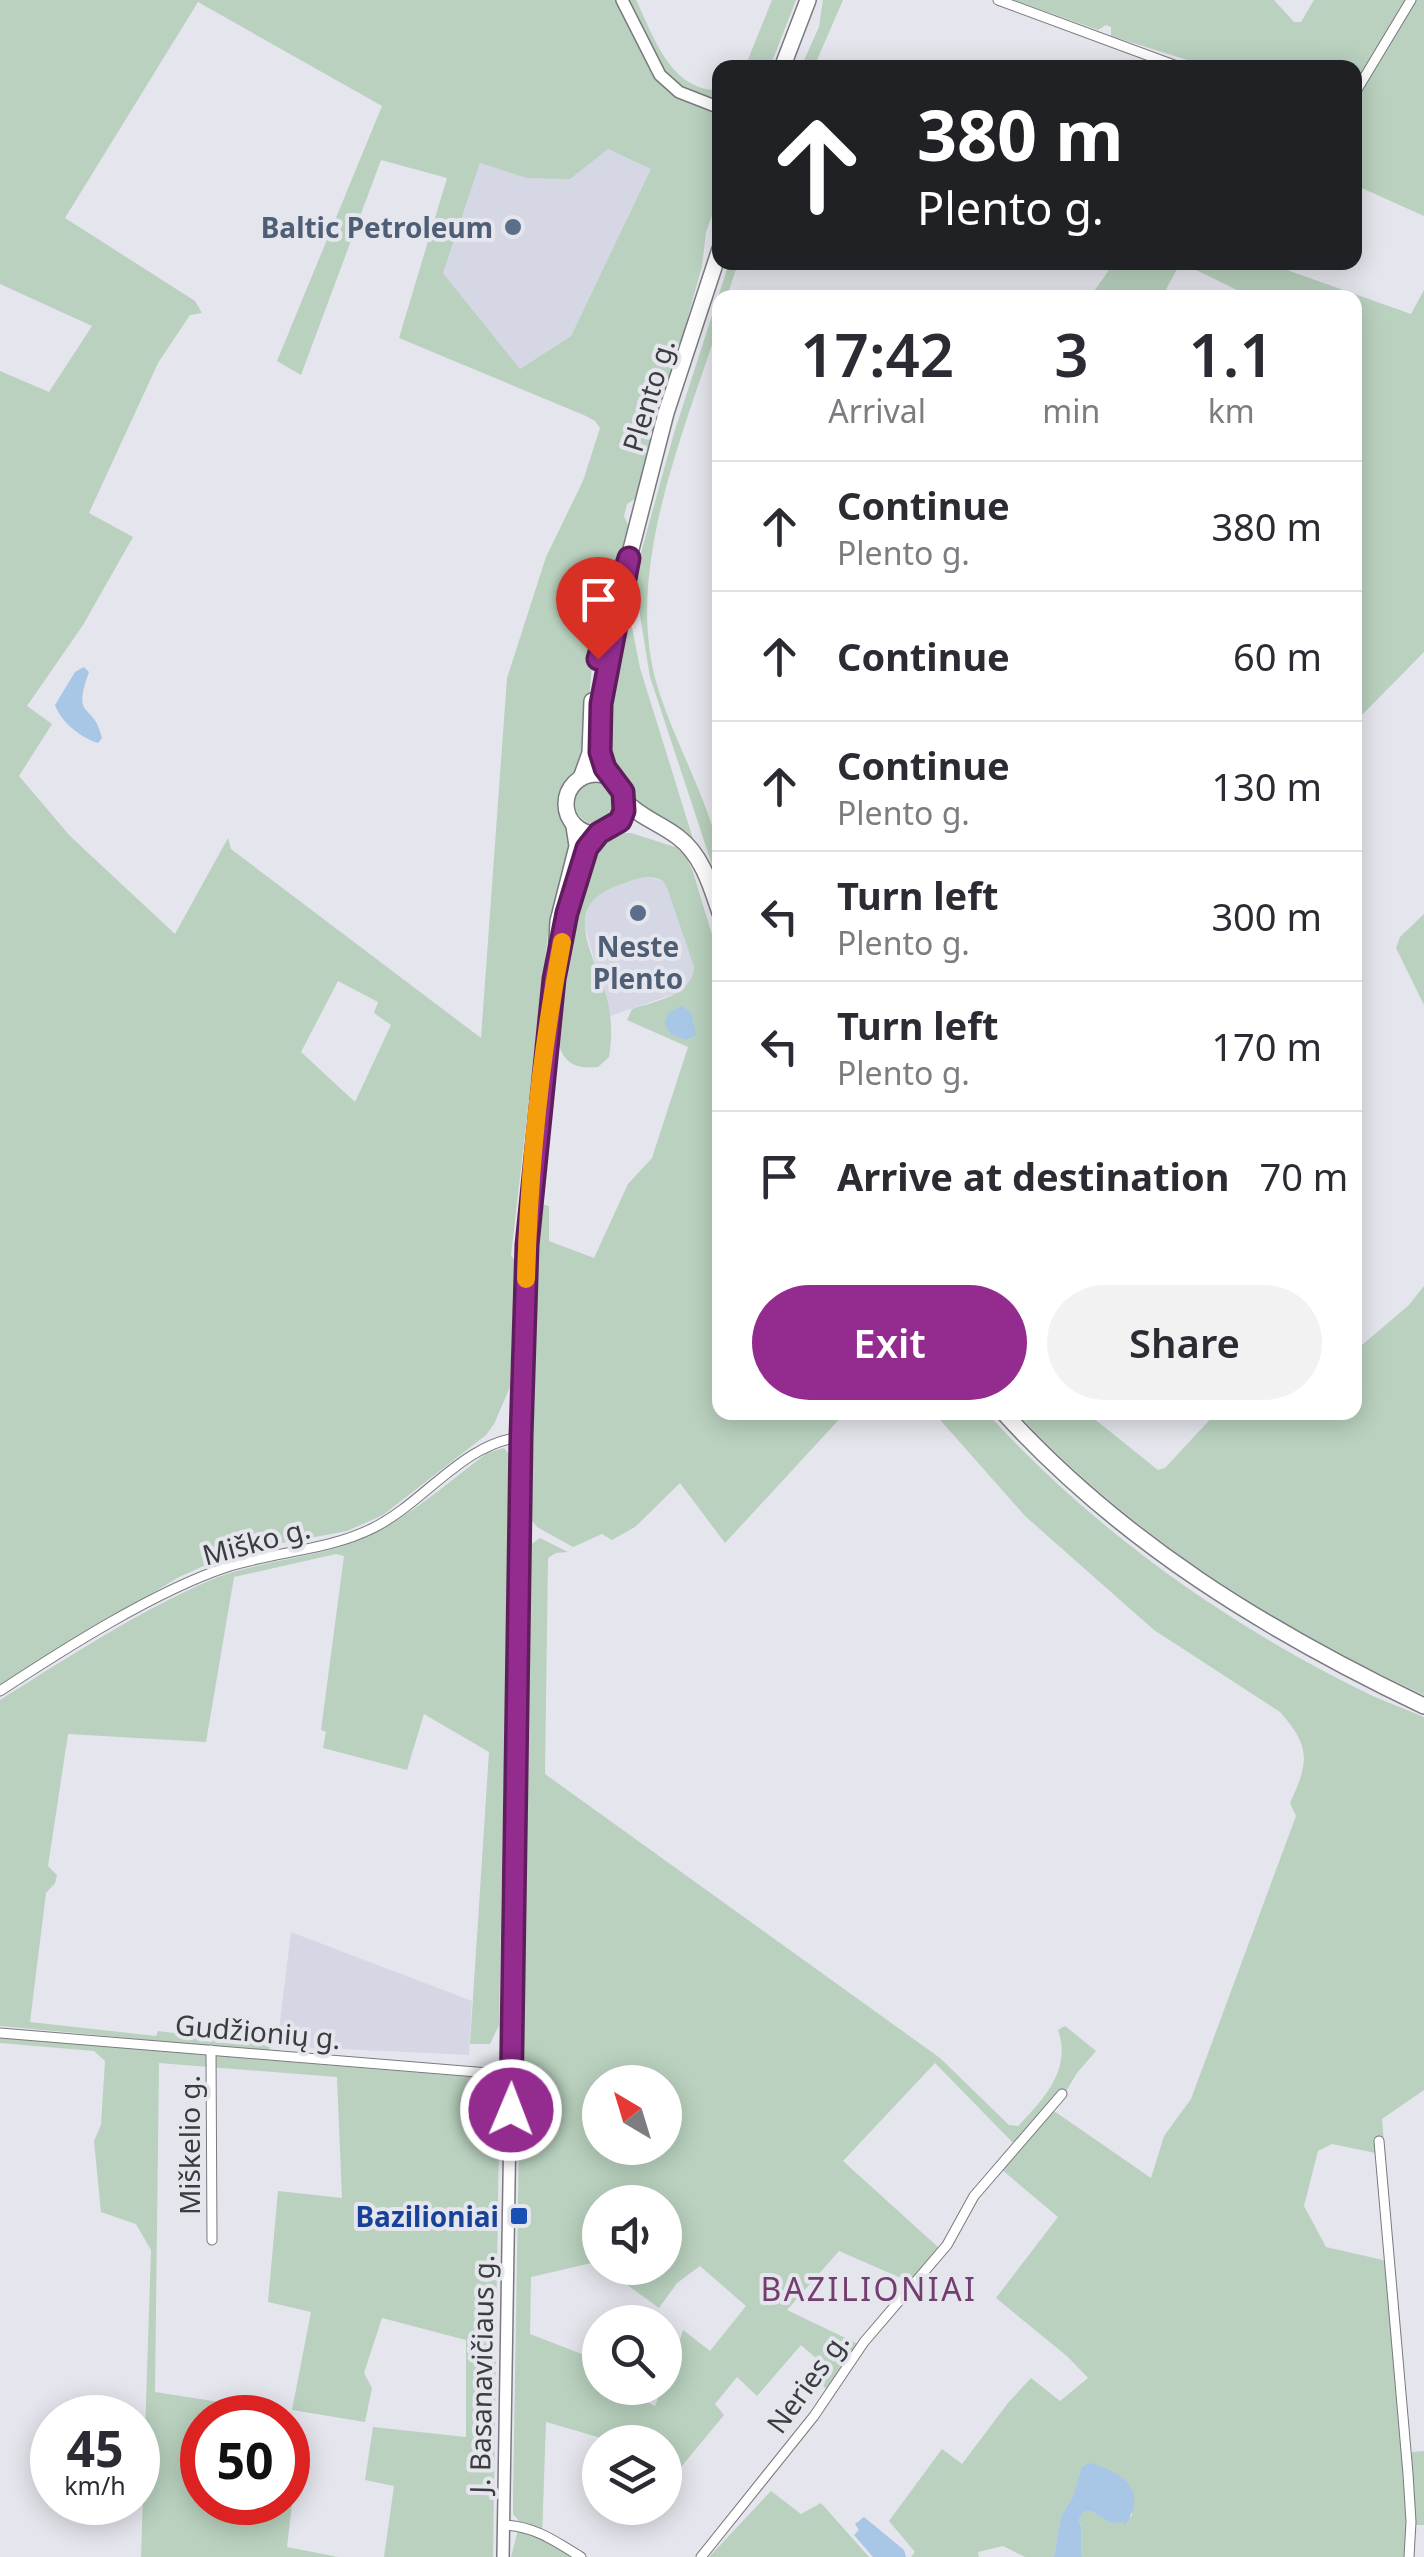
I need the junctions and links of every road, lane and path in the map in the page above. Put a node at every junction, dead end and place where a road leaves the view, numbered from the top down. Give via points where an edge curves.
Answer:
1 (622, 0) edge
2 (808, 0) edge
3 (998, 0) edge
4 (1411, 0) edge
5 (785, 60) edge
6 (1160, 60) edge
7 (1362, 81) edge
8 (712, 104) edge
9 (713, 270) edge
10 (629, 558) junction
11 (581, 778) junction
12 (612, 779) junction
13 (626, 801) junction
14 (571, 820) junction
15 (606, 831) junction
16 (690, 850) junction
17 (712, 893) edge
18 (554, 979) junction
19 (1011, 1420) edge
20 (521, 1437) junction
21 (0, 1691) edge
22 (1424, 1706) edge
23 (0, 2033) edge
24 (212, 2050) junction
25 (512, 2075) junction
26 (1062, 2094) dead end
27 (1378, 2140) dead end
28 (212, 2240) dead end
29 (504, 2524) junction
30 (503, 2557) edge
31 (581, 2557) edge
32 (701, 2557) edge
33 (1409, 2557) edge

1 - 8 main road via 670,85
2 - 5 highway
3 - 6 street
4 - 7 street
9 - 10 highway, Plento g.
10 - 11 highway, Plento g. via 598,659 590,753
10 - 12 highway, Plento g. via 601,704 600,752
11 - 12 highway
11 - 14 highway via 568,792
12 - 13 highway
13 - 15 highway via 620,821
13 - 16 highway
14 - 15 highway via 583,831
14 - 18 main road via 576,846 556,921
15 - 16 highway via 637,826
15 - 18 main road via 587,848 577,875
16 - 17 highway
18 - 20 main road via 527,1245
19 - 22 highway via 1180,1569 1266,1624
20 - 21 street, Miško g. via 480,1451 379,1525 316,1549 250,1560 206,1576
20 - 25 main road, J. Basanavičiaus g.
23 - 24 street, Gudžionių g.
24 - 25 street, Gudžionių g.
24 - 28 street, Miškelio g.
25 - 29 main road, J. Basanavičiaus g.
26 - 32 street, Neries g. via 974,2196 947,2245 864,2342
27 - 33 street
29 - 30 main road, J. Basanavičiaus g.
29 - 31 street via 543,2534

